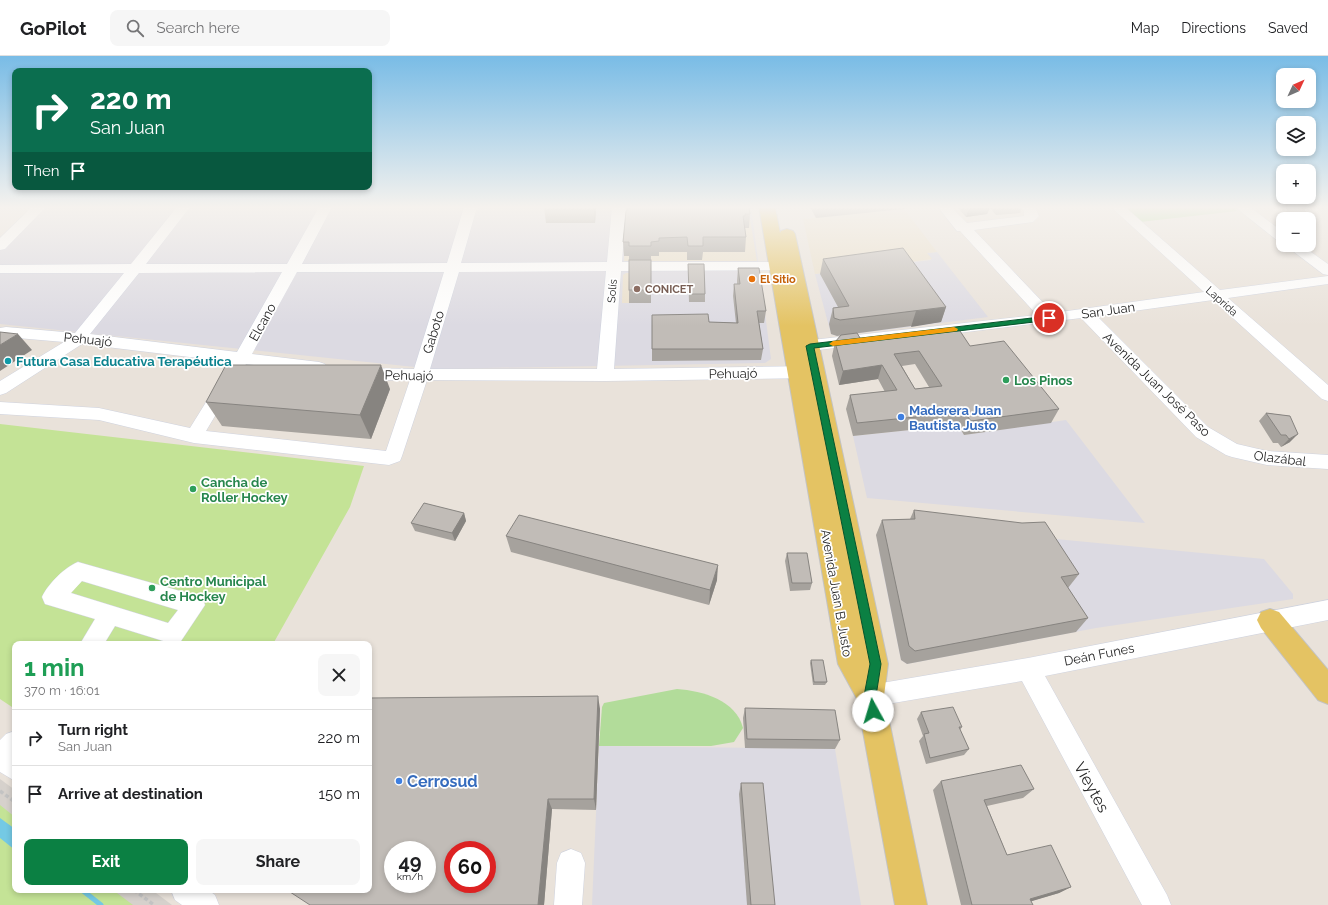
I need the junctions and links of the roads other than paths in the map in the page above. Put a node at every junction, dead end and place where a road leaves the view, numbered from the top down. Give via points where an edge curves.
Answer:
1 (152, 247) edge
2 (304, 247) edge
3 (459, 247) edge
4 (616, 247) edge
5 (779, 247) edge
6 (784, 247) edge
7 (981, 247) edge
8 (1162, 247) edge
9 (1302, 252) edge
10 (615, 266) junction
11 (785, 266) junction
12 (292, 267) junction
13 (453, 267) junction
14 (0, 268) edge
15 (135, 268) junction
16 (1328, 271) edge
17 (1328, 280) edge
18 (1216, 295) junction
19 (1084, 313) junction
20 (1049, 318) junction
21 (6, 332) edge
22 (79, 338) junction
23 (801, 347) junction
24 (242, 358) junction
25 (806, 372) junction
26 (420, 375) junction
27 (605, 375) junction
28 (0, 389) edge
29 (1328, 395) edge
30 (0, 408) edge
31 (194, 436) junction
32 (1232, 450) joint
33 (1328, 462) edge
34 (1328, 610) edge
35 (110, 615) junction
36 (1270, 620) junction
37 (93, 641) edge
38 (1028, 669) junction
39 (1328, 691) edge
40 (870, 696) junction
41 (571, 863) dead end
42 (188, 893) edge
43 (205, 905) edge
44 (568, 905) edge
45 (911, 905) edge
46 (1156, 905) edge

1 - 15 street
2 - 12 street, Elcano
3 - 13 street, Gaboto
4 - 10 street, Solís
5 - 11 main road, Avenida Juan B. Justo
6 - 11 main road, Avenida Juan B. Justo
7 - 20 street
8 - 18 street, Laprida
9 - 16 street
10 - 11 street
10 - 13 street
10 - 27 street, Solís
11 - 23 main road, Avenida Juan B. Justo
12 - 13 street
12 - 15 street
12 - 24 street, Elcano
13 - 26 street, Gaboto
14 - 15 street
15 - 22 street
17 - 18 street, San Juan
18 - 19 street, San Juan
18 - 29 street, Laprida
19 - 20 street, San Juan
19 - 32 street, Avenida Juan José Paso via 1202,432
20 - 23 street, San Juan
21 - 22 street, Pehuajó
22 - 24 street, Pehuajó
22 - 28 street
23 - 25 main road, Avenida Juan B. Justo
24 - 26 street, Pehuajó via 362,374
24 - 31 street, Elcano
25 - 27 street, Pehuajó
25 - 40 main road, Avenida Juan B. Justo via 850,664
26 - 27 street, Pehuajó
26 - 31 street, Gaboto via 393,456 384,458
30 - 31 street via 99,414
32 - 33 street, Olazábal via 1267,458
34 - 36 street, Deán Funes
35 - 35 street via 173,634 194,605 78,571 53,597
35 - 37 street
36 - 38 street, Deán Funes
36 - 39 main road
38 - 40 street, Deán Funes
38 - 46 street, Vieytes
40 - 45 main road
41 - 44 street
42 - 43 street

